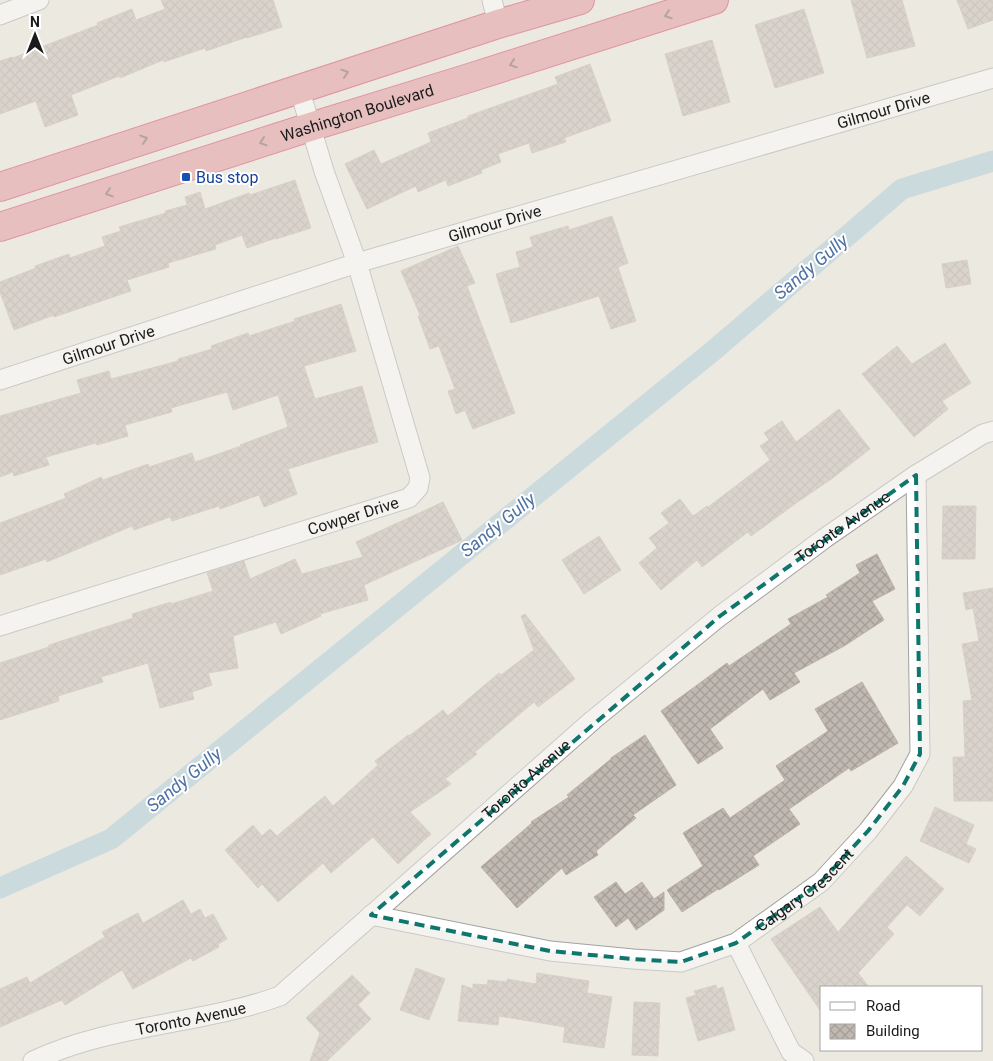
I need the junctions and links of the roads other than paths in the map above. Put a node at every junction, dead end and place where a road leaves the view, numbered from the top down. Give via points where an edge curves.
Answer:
1 (39, 0) edge
2 (580, 0) edge
3 (714, 0) edge
4 (495, 12) edge
5 (0, 15) edge
6 (993, 78) edge
7 (298, 88) junction
8 (310, 127) junction
9 (0, 187) edge
10 (0, 227) edge
11 (357, 263) junction
12 (0, 380) edge
13 (993, 431) edge
14 (916, 475) junction
15 (0, 626) edge
16 (371, 915) junction
17 (736, 943) junction
18 (33, 1061) edge
19 (804, 1061) edge

1 - 5 street
2 - 4 highway
3 -> 8 highway, Washington Boulevard
7 -> 4 highway
6 - 11 street, Gilmour Drive
7 - 8 street, Cowper Drive
9 -> 7 highway
8 -> 10 highway, Washington Boulevard
8 - 11 street, Cowper Drive
11 - 12 street, Gilmour Drive
11 - 15 street, Cowper Drive via 420,478 414,493 409,498
13 - 14 street, Toronto Avenue
14 - 16 street, Toronto Avenue via 720,616 593,720
14 - 17 street, Calgary Crescent via 920,754 903,786 874,824 821,882
16 - 17 street, Calgary Crescent via 550,951 633,959 681,962
16 - 18 street, Toronto Avenue via 280,996 212,1015 104,1036 53,1051
17 - 19 street via 791,1052

